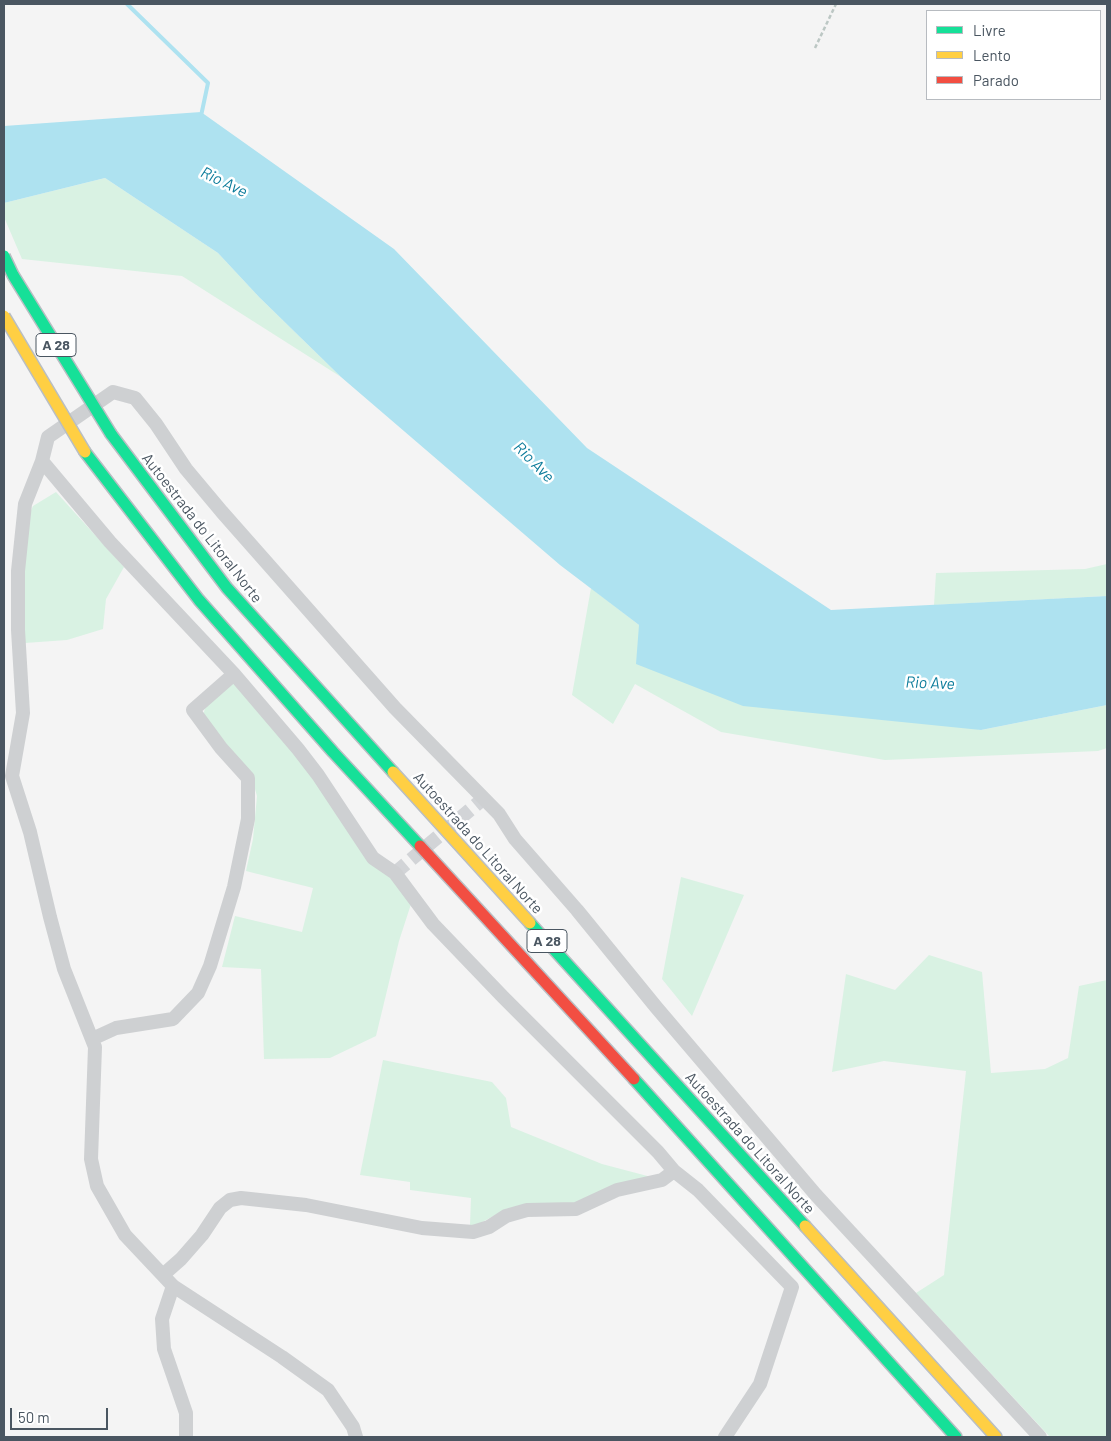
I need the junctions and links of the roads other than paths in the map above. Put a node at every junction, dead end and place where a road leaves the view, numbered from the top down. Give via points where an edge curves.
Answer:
1 (4, 256) edge
2 (4, 316) edge
3 (42, 461) junction
4 (234, 674) junction
5 (92, 1039) junction
6 (674, 1171) junction
7 (168, 1280) junction
8 (186, 1437) edge
9 (356, 1437) edge
10 (725, 1437) edge
11 (956, 1437) edge
12 (996, 1437) edge
13 (1040, 1437) edge

1 - 12 highway, Autoestrada do Litoral Norte / A 28, bridge via 111,434 227,588
2 - 11 highway, A 28, bridge via 85,452 199,600 326,745 575,1014
3 - 4 street via 110,542
3 - 5 street via 26,504 18,571 24,713 12,776 30,832 64,969
3 - 13 street via 48,437 80,414 113,392 134,398 222,512 395,708 499,814 515,840 578,910 816,1195
4 - 5 street via 193,710 248,778 248,819 234,886 210,966 198,993 173,1019 116,1028
4 - 6 street via 313,768 373,858 395,873 433,924
5 - 7 street via 95,1047 91,1160 97,1186 125,1235
6 - 7 street via 662,1180 617,1190 576,1209 527,1210 473,1232 422,1228 306,1205 241,1198 230,1200 220,1208
6 - 10 street via 698,1190 792,1287 760,1384
7 - 8 street via 162,1319 164,1350 186,1413
7 - 9 street via 328,1390 353,1427

